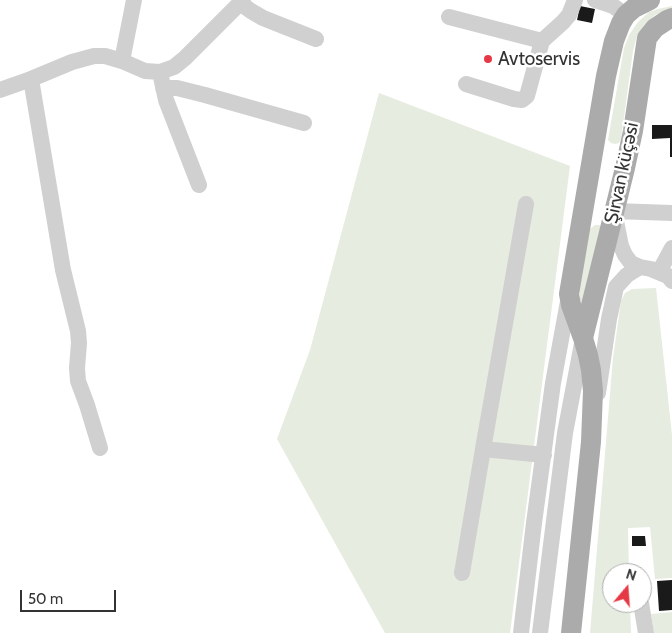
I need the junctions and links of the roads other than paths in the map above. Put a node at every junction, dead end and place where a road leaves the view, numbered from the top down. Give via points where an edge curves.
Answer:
1 (134, 0) edge
2 (575, 0) edge
3 (595, 0) edge
4 (650, 0) edge
5 (242, 1) edge
6 (617, 7) edge
7 (449, 17) dead end
8 (672, 18) edge
9 (316, 39) dead end
10 (542, 41) junction
11 (122, 61) junction
12 (31, 79) junction
13 (162, 80) junction
14 (466, 84) dead end
15 (0, 90) edge
16 (304, 123) dead end
17 (599, 126) junction
18 (632, 131) junction
19 (199, 186) dead end
20 (526, 204) dead end
21 (614, 211) junction
22 (672, 213) edge
23 (672, 248) edge
24 (640, 267) junction
25 (668, 275) edge
26 (569, 294) junction
27 (583, 338) junction
28 (565, 433) junction
29 (591, 442) junction
30 (100, 448) dead end
31 (483, 449) junction
32 (544, 455) junction
33 (462, 574) dead end
34 (643, 613) edge
35 (521, 633) edge
36 (540, 633) edge
37 (572, 633) edge
38 (646, 633) edge

1 - 11 street
2 - 10 street via 569,15
3 - 6 street
4 - 6 main road via 634,8
5 - 9 street via 263,18
5 - 13 street
6 - 17 main road, Şirvan küçəsi via 621,22 606,76
7 - 10 street
8 - 18 main road, Şirvan küçəsi via 655,28 647,38
10 - 14 street via 527,96 522,100
11 - 12 street via 94,56
11 - 13 street
12 - 15 street
12 - 30 street via 63,270 78,331 78,381
13 - 16 street via 177,88
13 - 19 street via 166,100
17 - 18 main road via 604,147 614,152 623,149
17 - 26 main road, Şirvan küçəsi
18 - 21 main road, Şirvan küçəsi
20 - 31 street
21 - 22 street
21 - 24 street via 625,255
21 - 27 main road, Şirvan küçəsi
23 - 25 street
24 - 25 street
24 - 29 street via 620,282 613,295
26 - 27 main road
26 - 32 street
27 - 28 street
27 - 29 main road via 592,382
28 - 29 street via 570,421 579,419 588,426
28 - 36 street
29 - 37 main road
31 - 32 street
31 - 33 street
32 - 35 street
34 - 38 street

